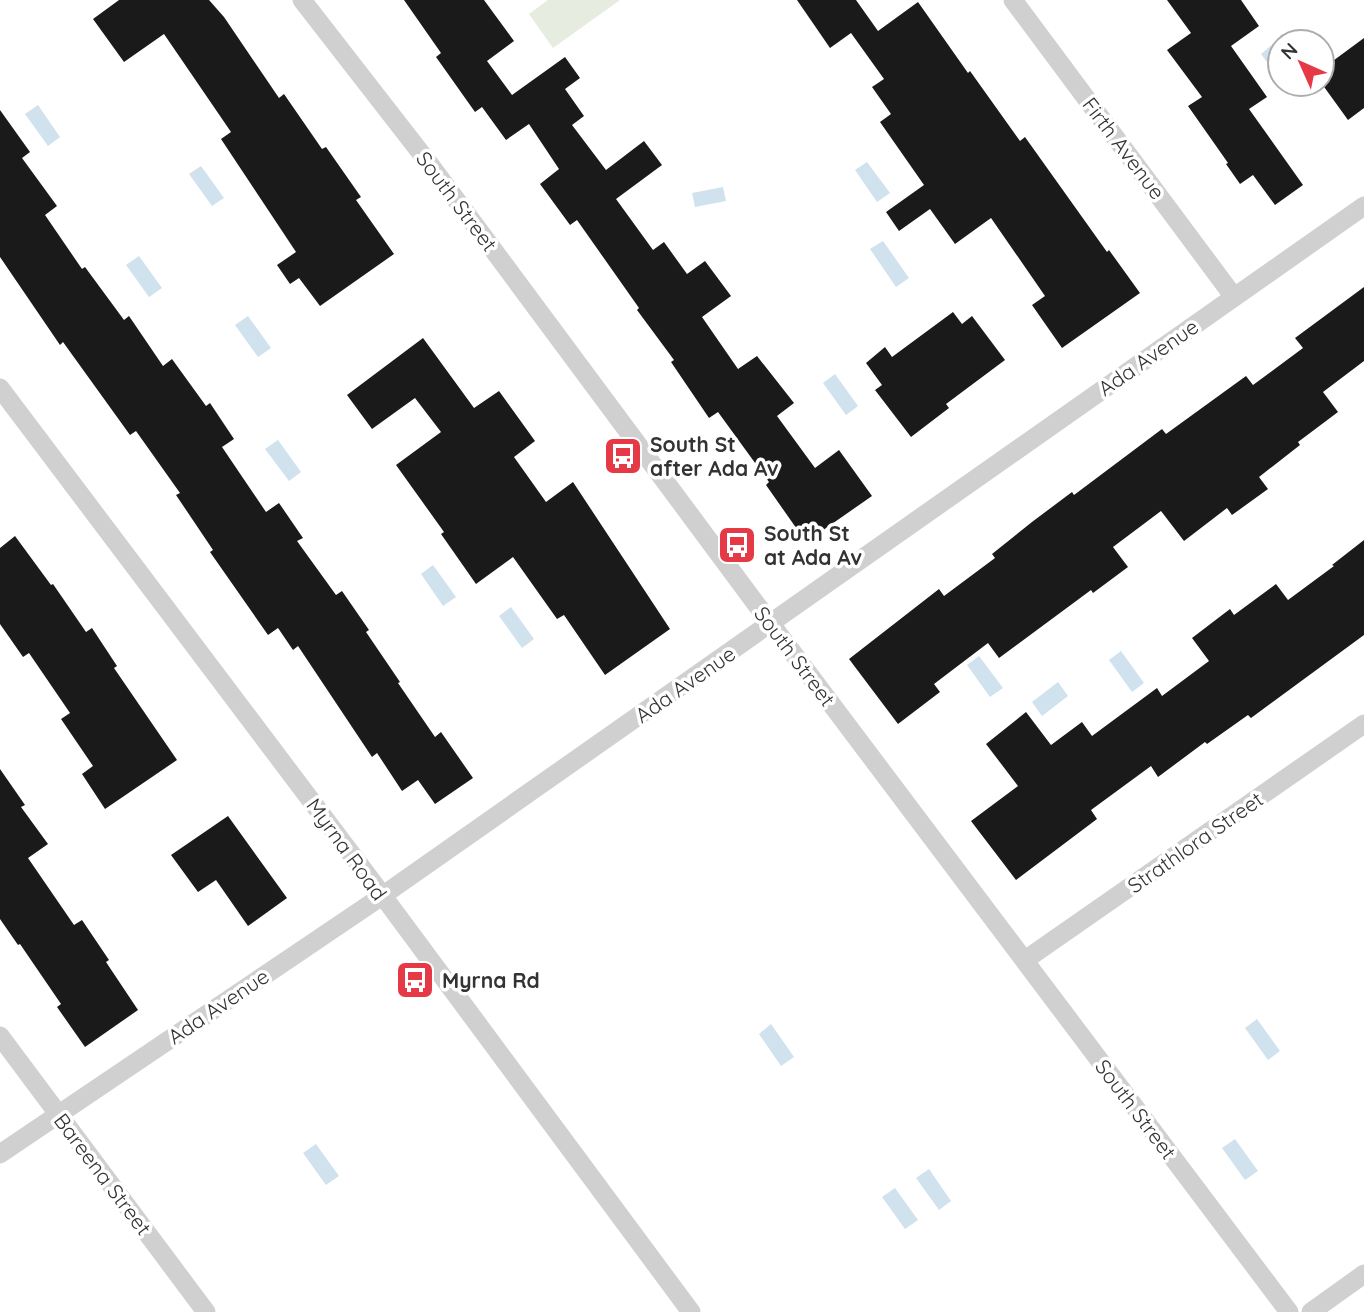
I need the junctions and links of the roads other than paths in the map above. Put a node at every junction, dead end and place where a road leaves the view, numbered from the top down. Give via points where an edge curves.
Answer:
1 (302, 0) edge
2 (1013, 0) edge
3 (1364, 206) edge
4 (1234, 297) junction
5 (0, 388) edge
6 (771, 624) junction
7 (1364, 724) edge
8 (382, 896) junction
9 (1025, 960) junction
10 (0, 1037) edge
11 (58, 1113) junction
12 (0, 1154) edge
13 (1364, 1275) edge
14 (206, 1312) edge
15 (691, 1312) edge
16 (1289, 1312) edge
17 (1311, 1312) edge

1 - 6 street, South Street
2 - 4 street, Firth Avenue
3 - 4 street, Ada Avenue
4 - 6 street, Ada Avenue
5 - 8 street, Myrna Road
6 - 8 street, Ada Avenue
6 - 9 street, South Street
7 - 9 street, Strathlora Street
8 - 11 street, Ada Avenue
8 - 15 street, Myrna Road
9 - 16 street, South Street
10 - 11 street, Bareena Street
11 - 12 street, Ada Avenue
11 - 14 street, Bareena Street
13 - 17 street

